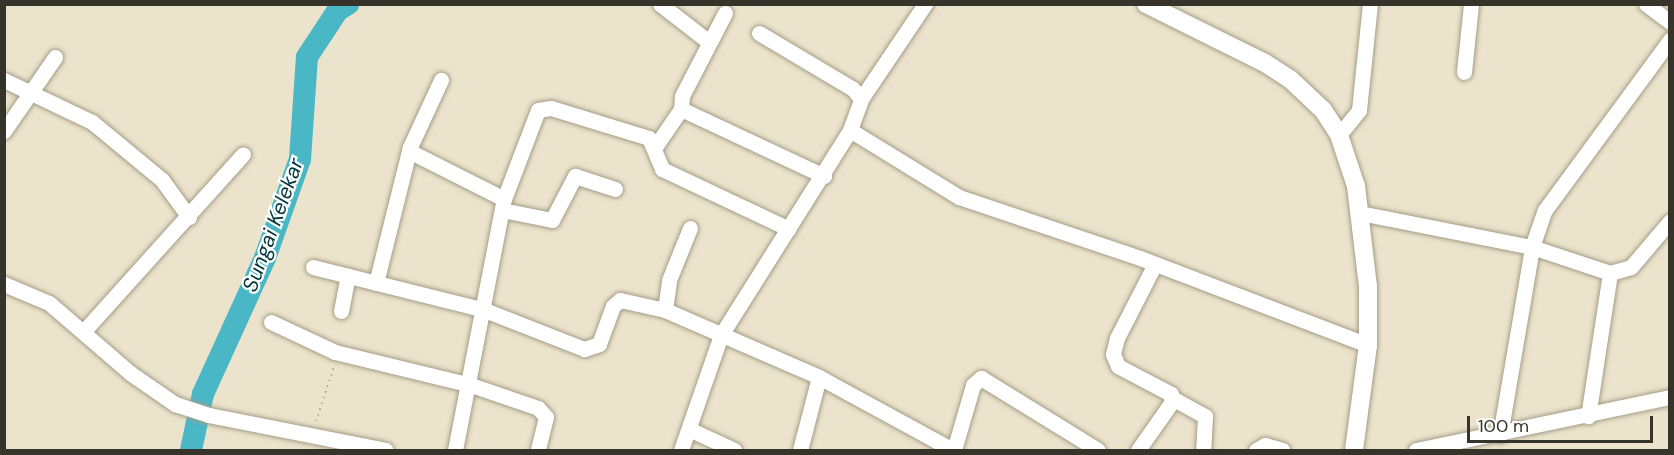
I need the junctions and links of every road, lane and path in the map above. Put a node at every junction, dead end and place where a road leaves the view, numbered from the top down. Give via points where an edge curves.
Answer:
1 (660, 4) edge
2 (925, 4) edge
3 (1146, 4) edge
4 (1370, 4) edge
5 (1471, 4) edge
6 (1646, 4) edge
7 (725, 14) dead end
8 (1670, 22) edge
9 (759, 33) dead end
10 (1670, 40) edge
11 (709, 42) junction
12 (56, 57) dead end
13 (1464, 72) dead end
14 (4, 80) edge
15 (441, 80) dead end
16 (28, 92) junction
17 (861, 99) junction
18 (681, 109) junction
19 (5, 130) edge
20 (849, 130) junction
21 (1339, 135) junction
22 (655, 147) junction
23 (409, 151) junction
24 (243, 154) dead end
25 (824, 176) junction
26 (615, 189) dead end
27 (503, 204) junction
28 (1360, 213) junction
29 (189, 217) junction
30 (1670, 221) edge
31 (690, 228) dead end
32 (789, 229) junction
33 (1532, 247) junction
34 (1155, 264) junction
35 (313, 267) dead end
36 (1610, 273) junction
37 (348, 276) junction
38 (376, 283) junction
39 (4, 284) edge
40 (482, 309) junction
41 (665, 310) junction
42 (341, 311) dead end
43 (271, 322) dead end
44 (83, 332) junction
45 (721, 335) junction
46 (1368, 345) junction
47 (339, 353) junction
48 (819, 377) junction
49 (471, 385) junction
50 (1670, 397) edge
51 (1172, 398) junction
52 (1587, 416) junction
53 (688, 429) junction
54 (310, 435) junction
55 (1491, 441) edge
56 (386, 450) edge
57 (455, 450) edge
58 (538, 450) edge
59 (681, 450) edge
60 (734, 450) edge
61 (800, 450) edge
62 (953, 450) edge
63 (1098, 450) edge
64 (1138, 450) edge
65 (1203, 450) edge
66 (1256, 450) edge
67 (1282, 450) edge
68 (1354, 450) edge
69 (1416, 450) edge

1 - 11 street
2 - 17 street
3 - 21 street via 1291,80 1323,110
4 - 21 street via 1359,110
5 - 13 street
6 - 8 street
7 - 11 street
9 - 17 street via 854,89
10 - 33 street via 1554,192
11 - 18 street via 682,96
12 - 16 street
14 - 16 street
15 - 23 street
16 - 19 street
16 - 29 street via 92,122 162,180
17 - 20 street
18 - 22 street
18 - 25 street
20 - 25 street
20 - 34 street via 959,197
21 - 28 street via 1349,159
22 - 27 street via 649,138 543,108 533,115
22 - 32 street via 656,161 662,169
23 - 27 street
23 - 38 street
24 - 29 street
25 - 32 street
26 - 27 street via 575,176 552,220
27 - 40 street
28 - 33 street
28 - 46 street via 1368,286
29 - 44 street
30 - 36 street via 1631,267
31 - 41 street via 669,280
32 - 45 street
33 - 36 street
33 - 55 street
34 - 46 street
34 - 51 street via 1117,338 1114,360 1118,366 1167,390
35 - 37 street
36 - 52 street
37 - 38 street
37 - 42 street
38 - 40 street
39 - 44 street via 49,303
40 - 41 street via 590,349 598,345 615,302 624,300
40 - 49 street
41 - 45 street
43 - 47 street
44 - 54 street via 152,391 175,404 209,415
45 - 48 street
45 - 53 street
46 - 68 street
47 - 49 street
47 - 54 path
48 - 61 street
48 - 62 street
49 - 57 street
49 - 58 street via 542,410 546,421
50 - 52 street
51 - 64 street
51 - 65 street via 1205,416
52 - 55 street
53 - 59 street
53 - 60 street
54 - 56 street
55 - 69 street
62 - 63 street via 973,385 984,378
66 - 67 street via 1265,445

